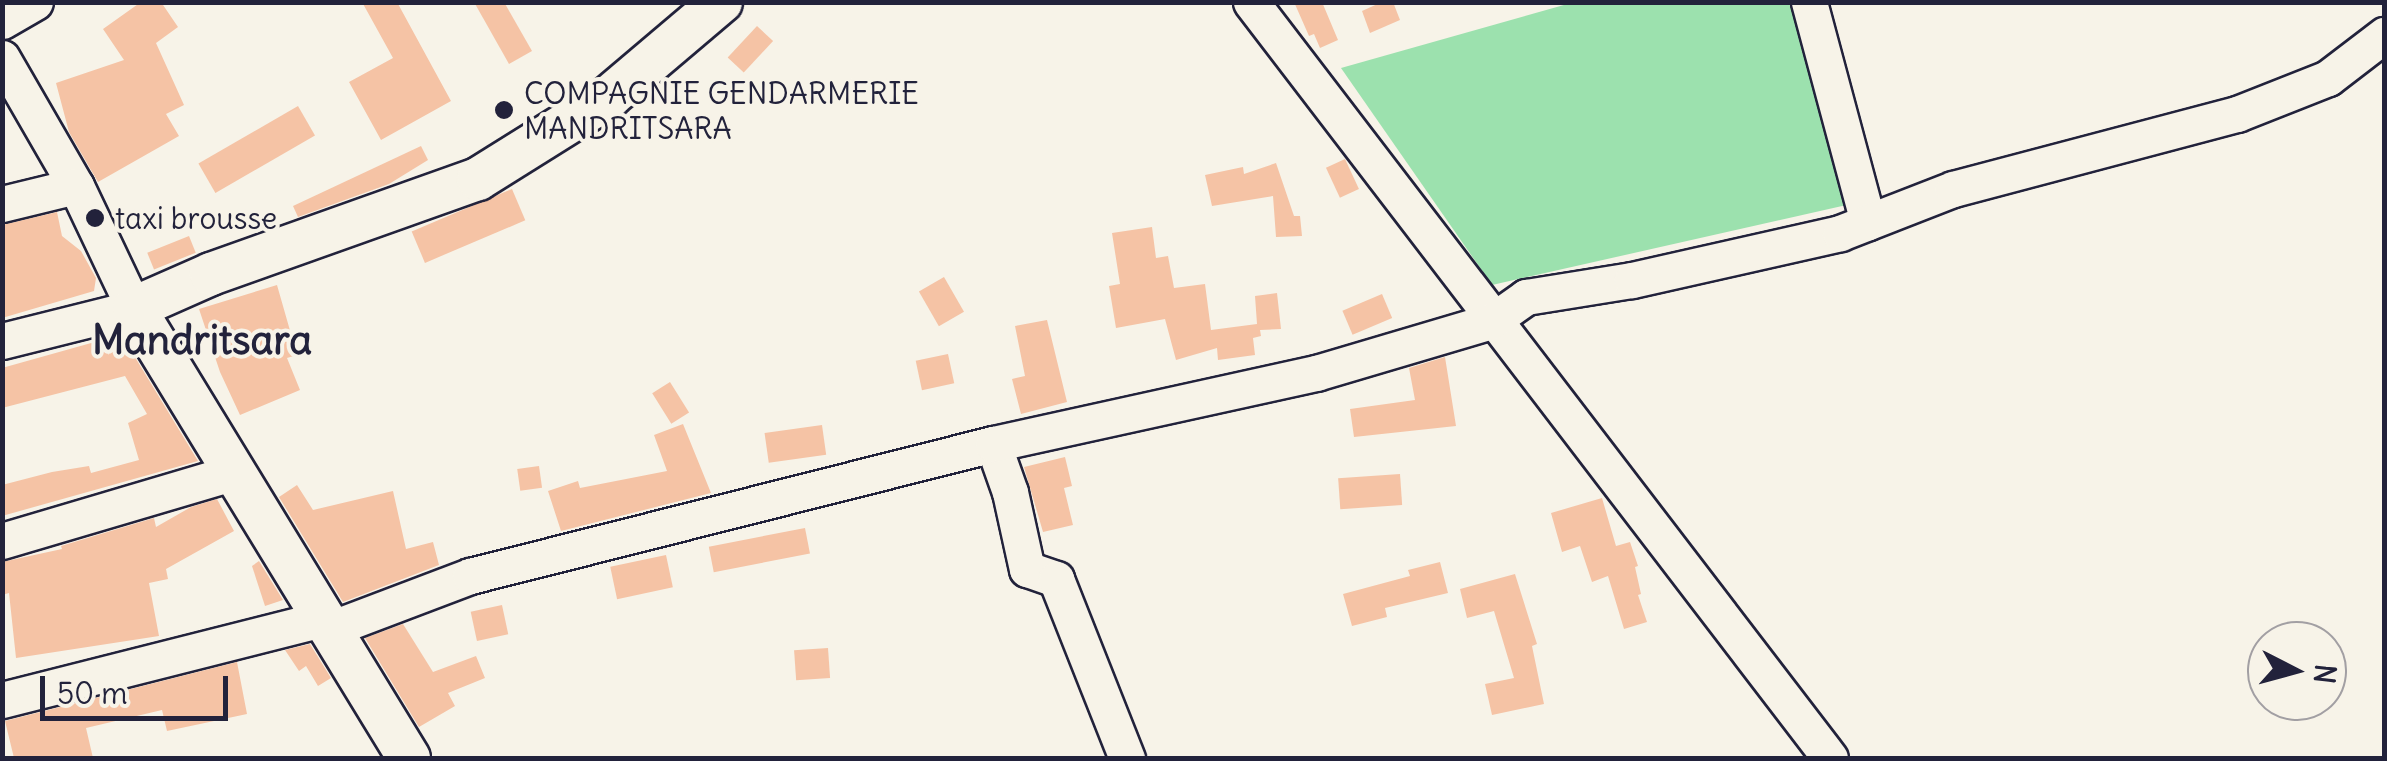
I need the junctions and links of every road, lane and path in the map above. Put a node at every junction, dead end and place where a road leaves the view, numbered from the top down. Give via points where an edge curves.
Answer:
1 (35, 2) edge
2 (721, 2) edge
3 (1251, 2) edge
4 (1809, 2) edge
5 (2, 21) edge
6 (2384, 36) edge
7 (2, 58) edge
8 (76, 186) junction
9 (2, 204) edge
10 (1868, 222) junction
11 (134, 308) junction
12 (1492, 321) junction
13 (2, 341) edge
14 (993, 444) junction
15 (231, 473) junction
16 (2, 541) edge
17 (329, 623) junction
18 (2, 700) edge
19 (402, 757) edge
20 (1127, 758) edge
21 (1827, 758) edge

1 - 5 street
2 - 11 main road via 609,98 478,179
3 - 12 street
4 - 10 street
6 - 10 street via 2328,78 2237,114 1953,189
7 - 8 street
8 - 9 street
8 - 11 street
10 - 12 street via 1632,280 1526,297
11 - 13 street
11 - 15 main road
12 - 14 street via 1316,373
12 - 21 street
14 - 17 street via 470,576
14 - 20 street via 1028,569 1056,580
15 - 16 street
15 - 17 main road
17 - 18 street
17 - 19 main road

